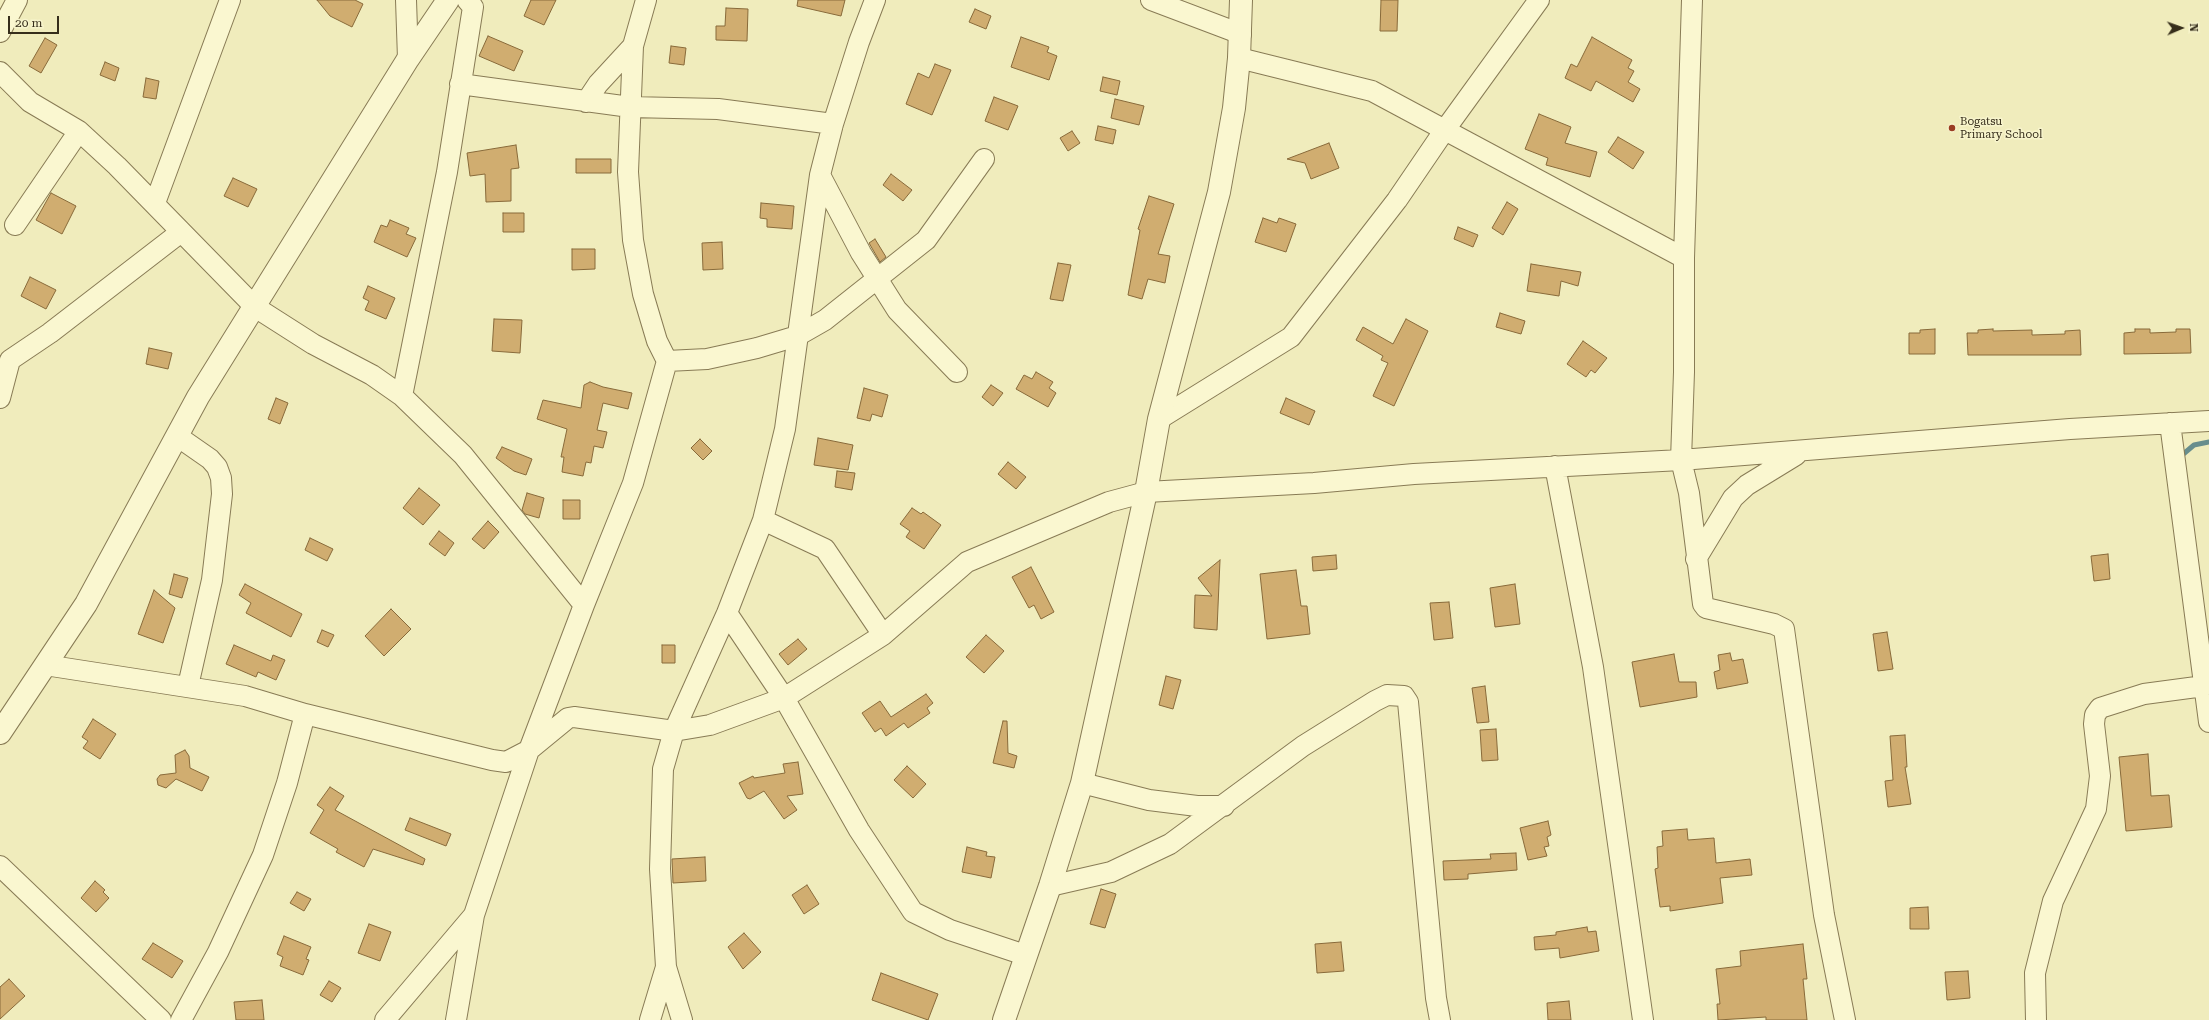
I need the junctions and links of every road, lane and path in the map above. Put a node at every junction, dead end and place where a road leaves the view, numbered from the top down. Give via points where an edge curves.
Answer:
1 (17, 0) edge
2 (230, 0) edge
3 (406, 0) edge
4 (448, 0) edge
5 (467, 0) edge
6 (646, 0) edge
7 (876, 0) edge
8 (1151, 0) edge
9 (1241, 0) edge
10 (1539, 0) edge
11 (1692, 0) edge
12 (0, 32) edge
13 (1240, 34) junction
14 (633, 46) junction
15 (1239, 58) junction
16 (408, 59) junction
17 (0, 72) edge
18 (460, 84) junction
19 (586, 102) junction
20 (630, 107) junction
21 (833, 124) junction
22 (79, 131) junction
23 (1444, 131) junction
24 (984, 159) dead end
25 (820, 175) junction
26 (155, 203) junction
27 (15, 225) dead end
28 (181, 232) junction
29 (1684, 258) junction
30 (877, 280) junction
31 (255, 307) junction
32 (797, 336) junction
33 (5, 357) edge
34 (667, 361) junction
35 (957, 372) dead end
36 (402, 396) junction
37 (0, 398) edge
38 (1159, 419) junction
39 (2209, 421) edge
40 (2170, 423) junction
41 (177, 436) junction
42 (1802, 452) junction
43 (1681, 460) junction
44 (1555, 466) junction
45 (1146, 492) junction
46 (763, 520) junction
47 (1696, 559) junction
48 (584, 605) junction
49 (727, 613) junction
50 (883, 635) junction
51 (45, 665) junction
52 (188, 686) junction
53 (2204, 686) junction
54 (784, 698) junction
55 (305, 714) junction
56 (2209, 722) edge
57 (674, 731) junction
58 (0, 733) edge
59 (529, 750) junction
60 (1082, 782) junction
61 (1224, 806) junction
62 (0, 866) edge
63 (1050, 886) junction
64 (474, 915) junction
65 (1025, 955) junction
66 (666, 967) junction
67 (161, 1020) edge
68 (181, 1020) edge
69 (385, 1020) edge
70 (456, 1020) edge
71 (650, 1020) edge
72 (682, 1020) edge
73 (1004, 1020) edge
74 (1440, 1020) edge
75 (1644, 1020) edge
76 (1845, 1020) edge
77 (2036, 1020) edge

1 - 12 street
2 - 26 street
3 - 16 street
4 - 16 street
5 - 18 street via 473,7
6 - 14 street
7 - 21 street via 859,42
8 - 13 street
9 - 13 street
10 - 23 street
11 - 29 street
13 - 15 street
14 - 19 street via 598,84
14 - 20 street
15 - 23 street via 1372,91
15 - 38 street via 1234,108 1219,192
16 - 31 street
17 - 22 street via 30,102
18 - 19 street
18 - 36 street via 447,172
19 - 20 street
20 - 21 street via 718,109
20 - 34 street via 628,172 633,240 643,294
21 - 25 street
22 - 26 street
22 - 27 street
23 - 29 street
23 - 38 street via 1397,200 1291,337
24 - 30 street via 926,240
25 - 30 street
25 - 32 street
26 - 28 street
28 - 31 street
28 - 33 street via 50,333
29 - 43 street
30 - 32 street via 825,320
30 - 35 street via 897,310
31 - 36 street via 295,334 372,375
31 - 41 street via 198,397
32 - 34 street via 707,359
32 - 46 street via 785,429
33 - 37 street
34 - 48 street via 633,484
36 - 48 street via 463,455
38 - 45 street
39 - 40 street
40 - 42 street
40 - 53 street
41 - 51 street via 86,604
41 - 52 street via 210,459 221,478 222,494 212,580
42 - 43 street
42 - 47 street via 1747,485 1732,498
43 - 44 street
43 - 47 street via 1689,493
44 - 45 street
44 - 75 street via 1593,667
45 - 50 street via 1109,502 967,562
45 - 60 street
46 - 49 street
46 - 50 street via 825,549
47 - 76 street via 1703,604 1706,608 1774,624 1784,630 1824,915
48 - 59 street
49 - 54 street
49 - 57 street
50 - 54 street
51 - 52 street
51 - 58 street
52 - 55 street via 245,696
53 - 56 street
53 - 77 street via 2144,694 2111,703 2100,708 2095,715 2100,776 2096,809 2053,902 2035,973
54 - 57 street via 710,725
54 - 65 street via 859,830 913,912 950,930
55 - 59 street via 500,762 506,762
55 - 68 street via 287,783 263,855 218,952
57 - 59 street via 574,717 568,718
57 - 66 street via 662,780 660,869
59 - 64 street
60 - 61 street via 1149,800 1197,806
60 - 63 street
61 - 63 street via 1170,844 1111,872
61 - 74 street via 1303,746 1375,701 1387,695 1404,696 1408,702
62 - 67 street
63 - 65 street
64 - 69 street
64 - 70 street
65 - 73 street
66 - 71 street
66 - 72 street

